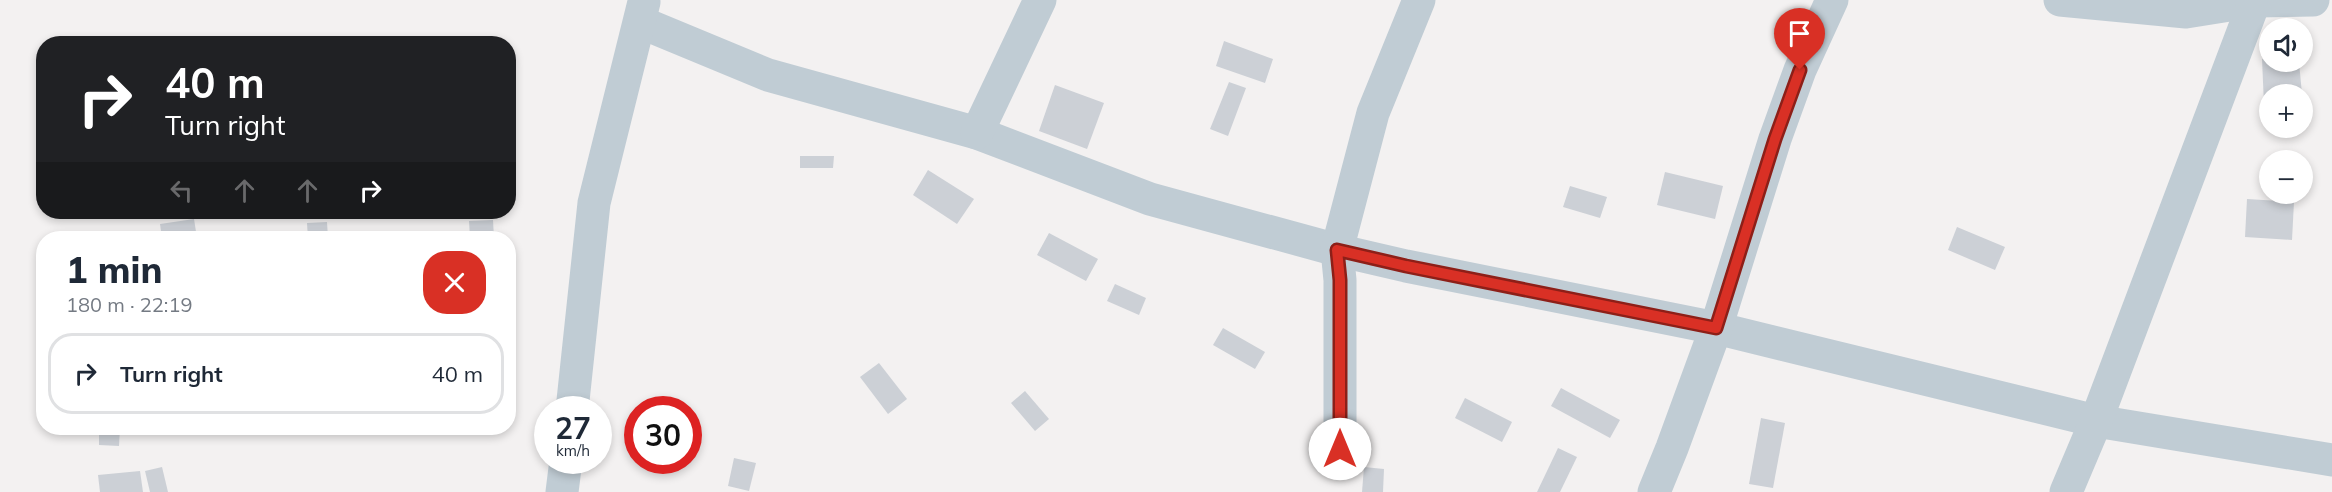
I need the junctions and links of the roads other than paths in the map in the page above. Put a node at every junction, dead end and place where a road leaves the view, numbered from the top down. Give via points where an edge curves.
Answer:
1 (1040, 0) edge
2 (1419, 0) edge
3 (1832, 0) edge
4 (2060, 0) edge
5 (2255, 0) edge
6 (2313, 0) edge
7 (642, 11) edge
8 (977, 132) junction
9 (1337, 250) junction
10 (1716, 328) junction
11 (573, 396) edge
12 (2096, 421) junction
13 (1340, 449) dead end
14 (2332, 460) edge
15 (564, 474) edge
16 (562, 492) edge
17 (1654, 492) edge
18 (2066, 492) edge

1 - 8 street
2 - 9 street via 1372,113
3 - 10 street via 1800,70 1775,139
4 - 5 street via 2186,12
5 - 6 street
5 - 12 street
7 - 8 street via 768,75
7 - 11 street via 594,203
8 - 9 street via 1150,199
9 - 10 street
9 - 13 street
10 - 12 street
10 - 17 street
12 - 14 street
12 - 18 street
15 - 16 street

